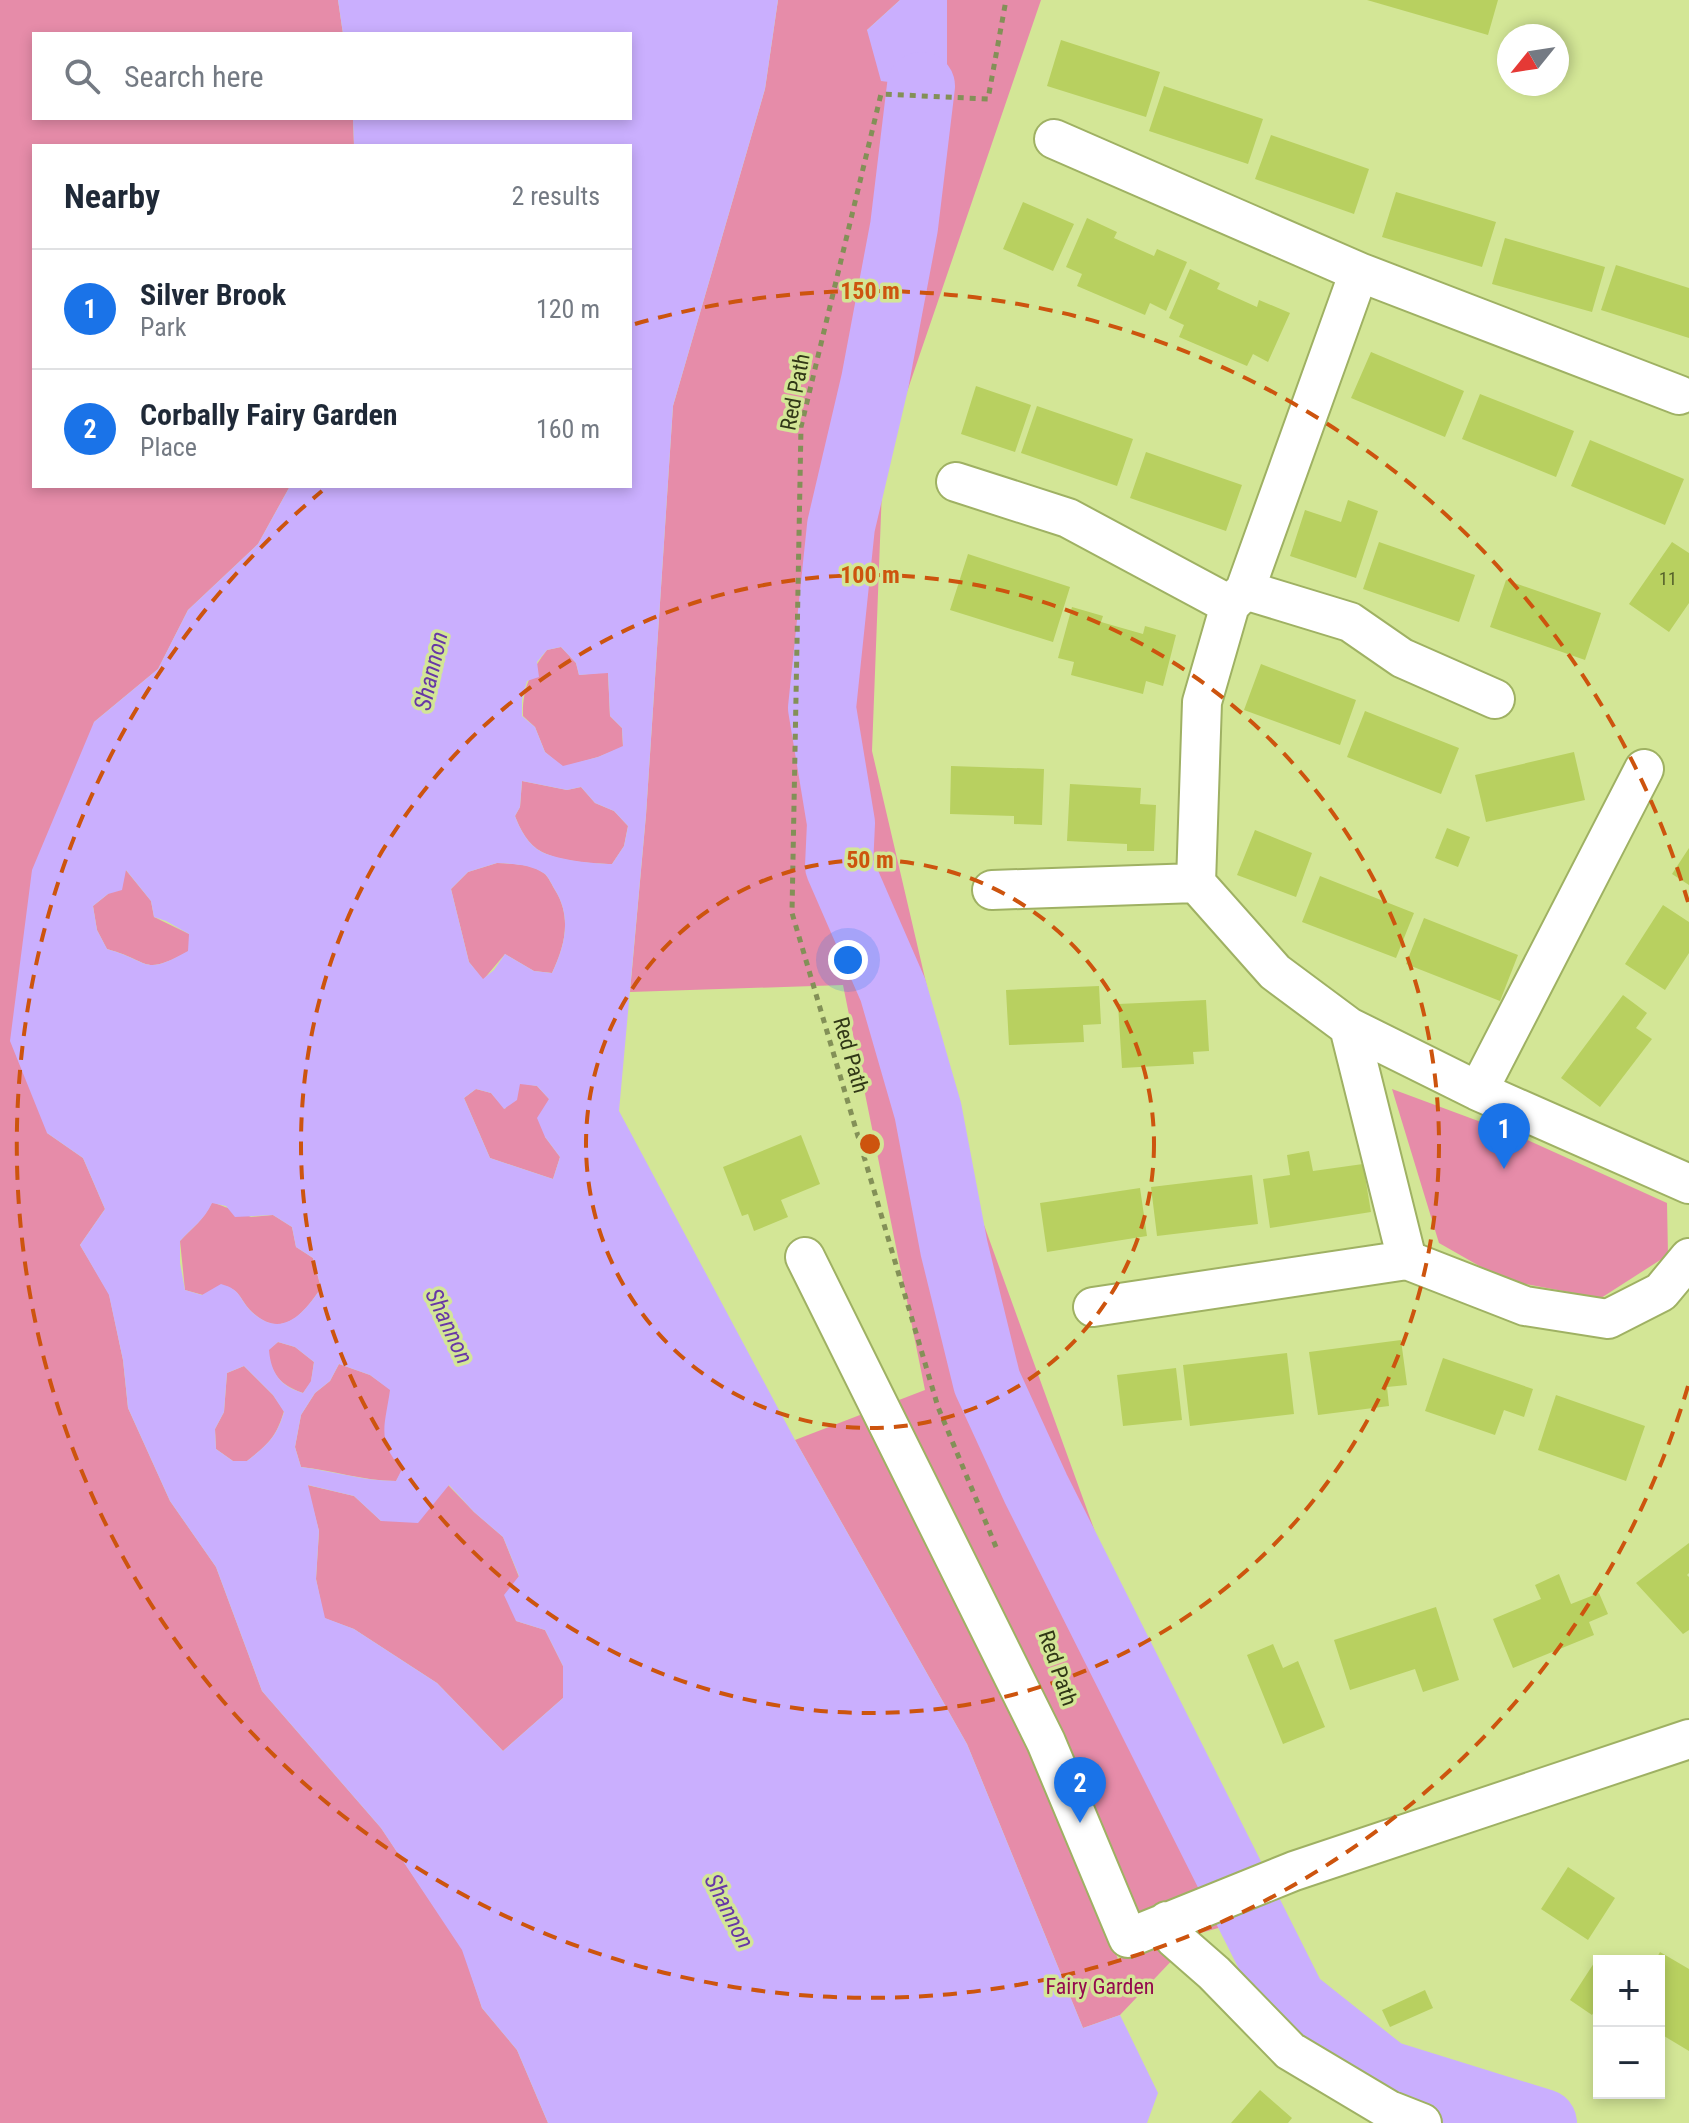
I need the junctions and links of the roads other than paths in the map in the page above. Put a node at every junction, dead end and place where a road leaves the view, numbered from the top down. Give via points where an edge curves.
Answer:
1 (1054, 139) dead end
2 (1359, 272) junction
3 (1679, 395) dead end
4 (956, 482) dead end
5 (1238, 597) junction
6 (1495, 699) dead end
7 (1644, 769) dead end
8 (1196, 883) junction
9 (992, 890) dead end
10 (1349, 1027) junction
11 (1478, 1091) junction
12 (1689, 1184) edge
13 (805, 1257) dead end
14 (1689, 1258) edge
15 (1407, 1260) junction
16 (1093, 1307) dead end
17 (1689, 1739) edge
18 (1167, 1921) junction
19 (1422, 2123) edge

1 - 2 street
2 - 3 street
2 - 5 street
4 - 5 street via 1068,518
5 - 6 street via 1350,622 1402,658
5 - 8 street via 1202,702
7 - 11 street
8 - 9 street
8 - 10 street via 1275,972
10 - 11 street
10 - 15 street
11 - 12 street
13 - 18 street via 1046,1742 1128,1938
14 - 15 street via 1661,1292 1608,1319 1525,1306
15 - 16 street
17 - 18 street via 1294,1871
18 - 19 street via 1174,1938 1290,2051 1389,2110

